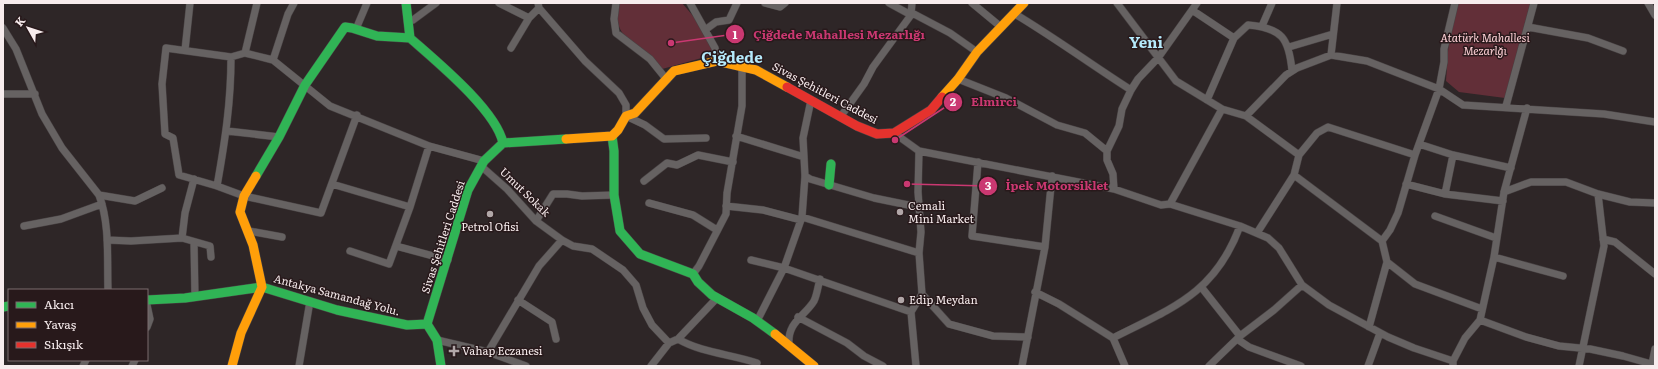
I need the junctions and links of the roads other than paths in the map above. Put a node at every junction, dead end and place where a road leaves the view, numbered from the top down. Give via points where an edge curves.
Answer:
1 (190, 3) edge
2 (257, 3) edge
3 (294, 3) edge
4 (367, 3) edge
5 (406, 3) edge
6 (436, 3) edge
7 (499, 3) edge
8 (616, 3) edge
9 (690, 3) edge
10 (737, 3) edge
11 (765, 3) edge
12 (785, 3) edge
13 (889, 3) edge
14 (912, 3) edge
15 (972, 3) edge
16 (1024, 3) edge
17 (1117, 3) edge
18 (1197, 3) edge
19 (1272, 3) edge
20 (1337, 3) edge
21 (1455, 3) edge
22 (1534, 3) edge
23 (1648, 3) edge
24 (538, 5) edge
25 (1192, 10) junction
26 (1015, 14) junction
27 (911, 15) junction
28 (1655, 15) edge
29 (529, 18) junction
30 (408, 21) junction
31 (1262, 26) junction
32 (1001, 27) junction
33 (1528, 27) junction
34 (3, 28) edge
35 (356, 28) junction
36 (705, 30) junction
37 (1333, 34) junction
38 (410, 38) junction
39 (1234, 38) junction
40 (1289, 46) junction
41 (511, 48) dead end
42 (185, 50) junction
43 (1623, 51) dead end
44 (977, 52) junction
45 (245, 53) junction
46 (1331, 55) junction
47 (231, 57) junction
48 (1158, 58) junction
49 (273, 60) junction
50 (717, 61) junction
51 (742, 66) junction
52 (1292, 71) junction
53 (958, 79) junction
54 (667, 80) junction
55 (305, 85) junction
56 (1439, 89) junction
57 (1131, 90) junction
58 (3, 94) edge
59 (35, 94) junction
60 (811, 100) junction
61 (1207, 100) junction
62 (1506, 106) junction
63 (1527, 108) junction
64 (1222, 109) junction
65 (357, 116) junction
66 (626, 116) junction
67 (841, 116) junction
68 (1246, 116) junction
69 (1655, 122) edge
70 (227, 131) junction
71 (894, 133) junction
72 (612, 136) junction
73 (736, 136) junction
74 (279, 137) junction
75 (706, 138) dead end
76 (503, 143) junction
77 (1419, 144) junction
78 (429, 146) junction
79 (919, 151) junction
80 (1107, 151) junction
81 (1299, 154) junction
82 (1415, 155) junction
83 (1453, 155) junction
84 (804, 157) junction
85 (733, 162) junction
86 (978, 162) junction
87 (483, 164) junction
88 (831, 164) dead end
89 (1511, 168) junction
90 (1294, 175) junction
91 (805, 176) junction
92 (1052, 176) junction
93 (194, 179) junction
94 (644, 181) dead end
95 (332, 184) junction
96 (1406, 184) junction
97 (829, 185) junction
98 (217, 186) junction
99 (162, 188) dead end
100 (1114, 190) junction
101 (1504, 192) junction
102 (1445, 194) junction
103 (1598, 194) junction
104 (99, 195) junction
105 (614, 195) junction
106 (244, 196) junction
107 (1502, 201) junction
108 (649, 203) dead end
109 (1655, 203) edge
110 (102, 204) junction
111 (1170, 204) junction
112 (726, 206) junction
113 (410, 207) junction
114 (918, 207) junction
115 (1435, 216) dead end
116 (802, 218) junction
117 (536, 221) junction
118 (24, 226) dead end
119 (1240, 226) junction
120 (717, 230) junction
121 (249, 231) junction
122 (1257, 233) junction
123 (282, 237) dead end
124 (182, 238) junction
125 (1496, 238) junction
126 (1603, 239) junction
127 (107, 240) junction
128 (562, 240) junction
129 (1382, 241) junction
130 (194, 243) junction
131 (396, 246) junction
132 (1045, 247) junction
133 (350, 251) dead end
134 (919, 253) junction
135 (211, 256) dead end
136 (1494, 257) junction
137 (448, 260) junction
138 (750, 260) dead end
139 (1387, 262) junction
140 (784, 268) junction
141 (692, 274) junction
142 (1655, 274) edge
143 (1563, 276) dead end
144 (820, 279) junction
145 (1302, 285) junction
146 (262, 287) junction
147 (1202, 288) junction
148 (108, 289) edge
149 (1035, 292) junction
150 (922, 294) junction
151 (195, 297) junction
152 (716, 299) junction
153 (148, 300) edge
154 (518, 300) junction
155 (310, 302) junction
156 (1482, 308) junction
157 (148, 310) edge
158 (911, 312) junction
159 (798, 317) junction
160 (1480, 320) junction
161 (757, 321) junction
162 (148, 324) edge
163 (427, 324) junction
164 (1369, 327) junction
165 (1380, 333) junction
166 (1028, 337) junction
167 (1239, 337) junction
168 (1113, 338) junction
169 (556, 339) dead end
170 (678, 339) junction
171 (437, 340) junction
172 (669, 343) junction
173 (789, 345) junction
174 (1582, 349) junction
175 (1655, 349) edge
176 (488, 352) junction
177 (757, 362) dead end
178 (1453, 363) edge
179 (1654, 364) edge
180 (517, 365) edge
181 (812, 365) edge
182 (232, 366) edge
183 (299, 366) edge
184 (441, 366) edge
185 (526, 366) edge
186 (652, 366) edge
187 (883, 366) edge
188 (916, 366) edge
189 (1022, 366) edge
190 (1125, 366) edge
191 (1209, 366) edge
192 (1301, 366) edge
193 (1368, 366) edge
194 (1579, 366) edge

1 - 42 street
2 - 45 street
3 - 49 street
4 - 35 street
5 - 30 street
6 - 30 street
7 - 29 street
8 - 54 street via 616,33 650,58
9 - 36 street
10 - 36 street via 729,20 716,22
11 - 12 street via 780,7
13 - 27 street
14 - 27 street
15 - 32 street
16 - 26 street
17 - 48 street
18 - 25 street
19 - 31 street
20 - 37 street
21 - 56 street via 1444,49
22 - 33 street
23 - 28 street
24 - 29 street
24 - 66 street via 585,61 619,93 626,105
25 - 39 street
25 - 48 street
26 - 32 street
26 - 57 street
27 - 44 street via 914,14 950,33
27 - 67 street
29 - 41 street
30 - 38 street
31 - 39 street via 1248,24
31 - 40 street via 1279,34
32 - 44 street
33 - 43 street via 1588,38
33 - 62 street
34 - 59 street via 16,49
35 - 38 street via 370,35 391,39
35 - 55 street via 345,27
36 - 50 street via 715,48
37 - 40 street
37 - 46 street
38 - 76 street via 455,79 493,120
39 - 61 street
40 - 52 street
42 - 47 street
42 - 93 street via 166,48 162,84 165,134 173,138 179,175
44 - 53 street
45 - 47 street
45 - 49 street
46 - 52 street
46 - 56 street via 1366,61
47 - 70 street
48 - 57 street
48 - 61 street via 1176,81
49 - 55 street, Umut Sokak
50 - 51 street, Sivas Şehitleri Caddesi
50 - 54 street, Sivas Şehitleri Caddesi via 674,71
51 - 60 street, Sivas Şehitleri Caddesi via 756,70
51 - 73 street via 742,106
52 - 68 street
53 - 71 street via 931,110
53 - 80 street via 1006,98 1057,125 1085,133
54 - 66 street, Sivas Şehitleri Caddesi via 635,113
55 - 65 street, Umut Sokak via 330,106
55 - 74 street
56 - 62 street via 1463,105
56 - 77 street
57 - 80 street via 1122,110 1119,126
58 - 59 street
59 - 104 street via 42,114 62,148
60 - 67 street, Sivas Şehitleri Caddesi
60 - 84 street via 803,138
61 - 64 street
62 - 63 street
63 - 69 street via 1604,114
63 - 89 street
64 - 68 street
64 - 111 street
65 - 78 street, Umut Sokak
65 - 95 street
66 - 72 street, Sivas Şehitleri Caddesi
66 - 75 street via 645,125 664,139
67 - 71 street, Sivas Şehitleri Caddesi via 877,134
68 - 81 street
70 - 74 street
70 - 98 street
71 - 79 street
72 - 76 street
72 - 105 street
73 - 84 street
73 - 85 street
74 - 106 street
76 - 87 street, Sivas Şehitleri Caddesi
77 - 82 street
77 - 83 street
78 - 87 street, Umut Sokak
78 - 113 street
79 - 86 street
79 - 114 street
80 - 100 street
81 - 82 street via 1317,133 1328,127
81 - 90 street
82 - 96 street
83 - 89 street
83 - 102 street
84 - 91 street
85 - 94 street via 698,155 676,165 667,163
85 - 112 street
86 - 92 street
86 - 132 street via 972,236
87 - 117 street, Umut Sokak
87 - 137 street, Sivas Şehitleri Caddesi via 468,190
88 - 97 street
89 - 101 street
90 - 122 street
90 - 129 street
91 - 97 street
91 - 116 street
92 - 100 street
92 - 132 street
93 - 98 street
93 - 124 street via 185,213
95 - 106 street via 321,213
95 - 113 street
96 - 102 street
96 - 129 street via 1398,213
97 - 114 street
98 - 106 street
99 - 104 street via 135,201
100 - 111 street via 1161,205
101 - 103 street via 1531,182 1566,182
101 - 107 street
102 - 107 street
103 - 109 street via 1630,202
103 - 126 street
104 - 110 street
105 - 117 street via 553,194
105 - 141 street via 620,231 631,246 640,254
106 - 121 street via 240,212
107 - 125 street
108 - 120 street via 693,215
110 - 118 street via 61,219
110 - 127 street
111 - 119 street
112 - 116 street
112 - 120 street via 726,214
113 - 131 street
114 - 134 street via 921,232
115 - 125 street
116 - 134 street
116 - 140 street
117 - 128 street, Umut Sokak
119 - 122 street
119 - 147 street via 1232,248
120 - 141 street via 699,266
121 - 123 street
121 - 146 street
122 - 145 street via 1279,248
124 - 127 street
124 - 130 street
125 - 136 street
126 - 142 street via 1615,242
126 - 174 street via 1598,280
127 - 148 street
128 - 154 street via 540,266
128 - 172 street, Umut Sokak via 573,246 592,249 623,270 636,285 643,308 652,325
129 - 139 street
130 - 135 street via 210,246
130 - 151 street
131 - 133 street via 389,264
131 - 137 street
132 - 149 street
134 - 150 street
136 - 143 street
136 - 156 street
137 - 163 street, Sivas Şehitleri Caddesi
138 - 140 street
139 - 156 street via 1415,284
139 - 164 street
140 - 144 street
140 - 161 street
141 - 152 street
144 - 158 street
144 - 159 street via 814,300
145 - 164 street via 1329,305
145 - 167 street
146 - 151 street, Antakya Samandağ Yolu.
146 - 155 street, Antakya Samandağ Yolu.
146 - 182 street via 241,334
147 - 167 street
147 - 168 street via 1164,314
149 - 166 street
149 - 168 street
150 - 158 street
150 - 166 street via 949,324 993,336
151 - 153 street, Antakya Samandağ Yolu.
152 - 161 street
152 - 170 street
154 - 169 street via 552,322
154 - 176 street
155 - 163 street, Antakya Samandağ Yolu. via 395,324
155 - 183 street
156 - 160 street
157 - 162 street
158 - 188 street
159 - 173 street via 788,337
159 - 187 street
160 - 174 street via 1526,337
160 - 178 street via 1465,338
161 - 173 street
163 - 171 street
164 - 165 street
165 - 178 street
165 - 193 street
166 - 189 street
167 - 191 street
167 - 192 street via 1249,347
168 - 190 street
170 - 172 street
170 - 177 street via 693,347
171 - 176 street
171 - 184 street
172 - 186 street
173 - 181 street
174 - 179 street
174 - 194 street
175 - 179 street
176 - 180 street
180 - 185 street

